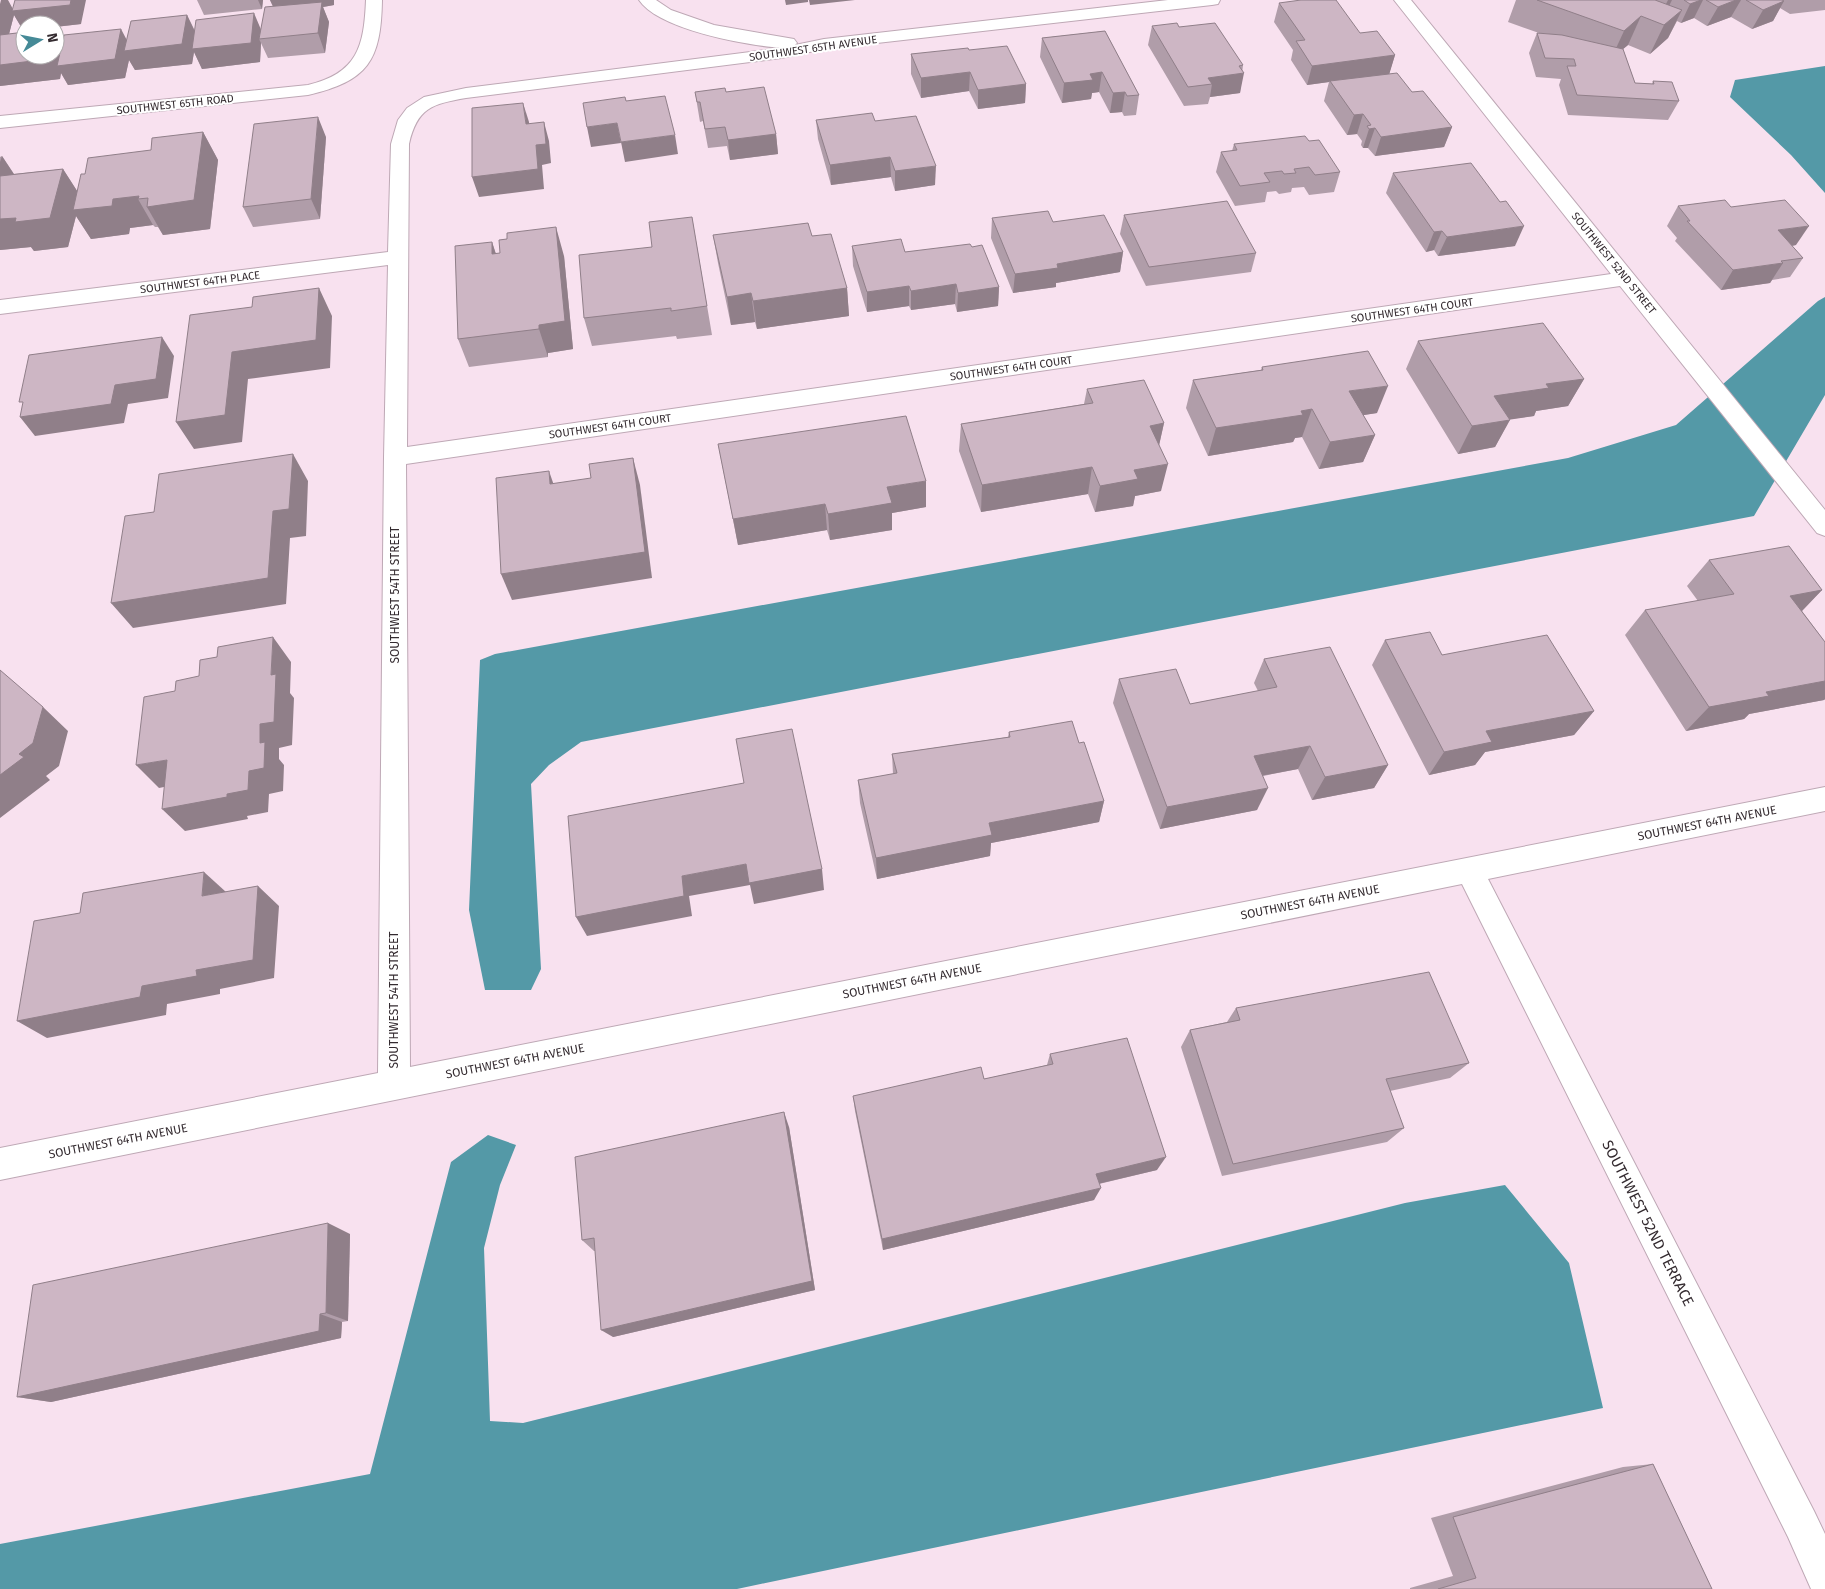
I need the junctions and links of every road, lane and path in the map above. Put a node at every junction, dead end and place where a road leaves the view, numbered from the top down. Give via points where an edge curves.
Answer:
1 (374, 0) edge
2 (647, 0) edge
3 (1212, 0) edge
4 (1402, 0) edge
5 (1147, 4) edge
6 (824, 44) junction
7 (416, 108) joint
8 (0, 122) edge
9 (399, 257) junction
10 (1627, 278) junction
11 (0, 307) edge
12 (395, 457) junction
13 (1825, 527) edge
14 (1825, 800) edge
15 (1468, 870) junction
16 (394, 1085) junction
17 (0, 1164) edge
18 (1825, 1576) edge

1 - 8 street, SOUTHWEST 65TH ROAD via 370,48 364,61 348,76 330,86
2 - 6 street via 664,14 705,27 769,41
3 - 5 street, SOUTHWEST 65TH AVENUE
4 - 10 street, SOUTHWEST 52ND STREET
5 - 6 street, SOUTHWEST 65TH AVENUE
6 - 7 street, SOUTHWEST 65TH AVENUE via 781,53 466,93 433,99
7 - 9 street, SOUTHWEST 54TH STREET via 407,120 400,144
9 - 11 street, SOUTHWEST 64TH PLACE
9 - 12 street, SOUTHWEST 54TH STREET
10 - 12 street, SOUTHWEST 64TH COURT
10 - 13 street, SOUTHWEST 52ND STREET
12 - 16 street, SOUTHWEST 54TH STREET
14 - 15 street, SOUTHWEST 64TH AVENUE
15 - 16 street, SOUTHWEST 64TH AVENUE
15 - 18 street, SOUTHWEST 52ND TERRACE via 1802,1524
16 - 17 street, SOUTHWEST 64TH AVENUE

